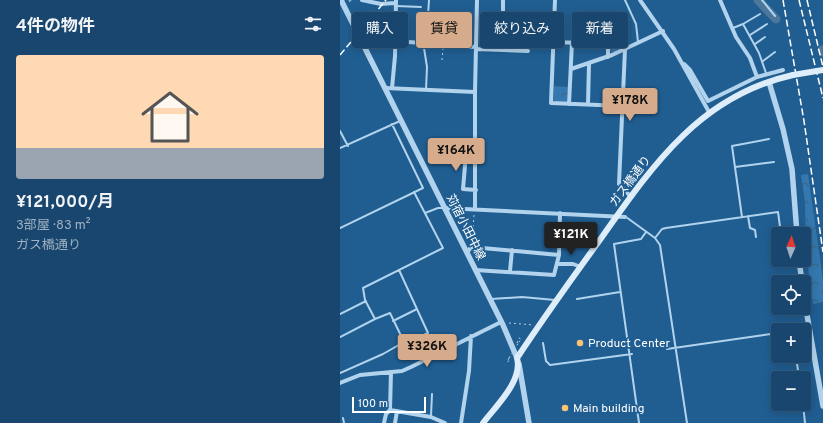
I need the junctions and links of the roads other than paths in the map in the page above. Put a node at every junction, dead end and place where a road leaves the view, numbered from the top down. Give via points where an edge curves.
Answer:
1 (362, 0) edge
2 (429, 0) edge
3 (477, 0) edge
4 (503, 0) edge
5 (554, 0) edge
6 (625, 0) edge
7 (640, 0) edge
8 (720, 0) edge
9 (762, 0) edge
10 (341, 1) edge
11 (396, 3) edge
12 (421, 7) dead end
13 (428, 12) edge
14 (503, 12) edge
15 (554, 12) edge
16 (760, 14) dead end
17 (775, 16) dead end
18 (743, 24) junction
19 (767, 24) dead end
20 (732, 29) junction
21 (663, 31) junction
22 (750, 35) junction
23 (765, 37) dead end
24 (564, 42) edge
25 (572, 42) joint
26 (638, 43) junction
27 (755, 44) junction
28 (395, 48) edge
29 (425, 48) edge
30 (472, 48) edge
31 (476, 48) junction
32 (553, 48) edge
33 (608, 48) edge
34 (625, 49) junction
35 (528, 51) dead end
36 (775, 52) dead end
37 (608, 57) junction
38 (762, 61) junction
39 (682, 63) junction
40 (589, 64) junction
41 (571, 69) junction
42 (783, 70) dead end
43 (823, 70) edge
44 (766, 73) junction
45 (757, 77) junction
46 (768, 82) junction
47 (385, 88) junction
48 (392, 88) junction
49 (426, 90) junction
50 (475, 92) junction
51 (569, 104) junction
52 (588, 104) junction
53 (622, 106) junction
54 (709, 112) junction
55 (401, 120) junction
56 (392, 124) junction
57 (340, 130) edge
58 (769, 139) dead end
59 (475, 143) junction
60 (348, 146) junction
61 (340, 148) edge
62 (774, 162) dead end
63 (735, 167) junction
64 (476, 190) junction
65 (414, 192) junction
66 (631, 197) junction
67 (444, 208) junction
68 (475, 208) junction
69 (425, 213) junction
70 (560, 213) junction
71 (617, 216) junction
72 (748, 216) junction
73 (625, 217) joint
74 (742, 217) junction
75 (779, 227) edge
76 (797, 227) edge
77 (340, 228) edge
78 (646, 232) junction
79 (756, 237) dead end
80 (655, 238) junction
81 (512, 250) junction
82 (467, 253) junction
83 (559, 255) junction
84 (557, 264) junction
85 (580, 267) junction
86 (399, 270) junction
87 (475, 270) junction
88 (510, 271) junction
89 (620, 292) junction
90 (577, 299) dead end
91 (490, 300) junction
92 (557, 300) junction
93 (366, 301) junction
94 (417, 309) junction
95 (340, 314) edge
96 (807, 315) edge
97 (375, 320) junction
98 (393, 321) junction
99 (502, 323) junction
100 (771, 334) edge
101 (471, 336) junction
102 (340, 337) edge
103 (404, 342) junction
104 (543, 343) dead end
105 (675, 348) junction
106 (667, 349) dead end
107 (629, 354) junction
108 (632, 354) dead end
109 (520, 359) junction
110 (391, 372) junction
111 (340, 373) edge
112 (340, 382) edge
113 (432, 394) dead end
114 (823, 406) edge
115 (390, 410) junction
116 (397, 411) junction
117 (803, 411) edge
118 (344, 418) dead end
119 (431, 418) junction
120 (344, 423) edge
121 (384, 423) edge
122 (395, 423) edge
123 (445, 423) edge
124 (461, 423) edge
125 (483, 423) edge
126 (529, 423) edge
127 (639, 423) edge
128 (687, 423) edge
129 (805, 423) edge

1 - 11 street via 381,4
2 - 13 lane
3 - 31 street
4 - 14 street
5 - 15 street
6 - 26 lane via 636,24
7 - 21 street
8 - 20 street
9 - 17 lane
10 - 47 street, 苅宿小田中線
11 - 12 lane
16 - 18 lane
18 - 20 lane
18 - 22 lane
19 - 22 lane
20 - 45 street via 750,58
21 - 26 street
21 - 39 street
22 - 27 lane
23 - 27 lane
24 - 25 street
25 - 41 street
26 - 34 street
27 - 38 lane
28 - 48 street
29 - 49 lane
30 - 31 street
31 - 35 street
31 - 50 street
32 - 51 street via 551,102
33 - 37 street
34 - 37 street
34 - 53 street
36 - 38 lane
37 - 40 street
38 - 44 lane
39 - 45 street via 690,70 708,101
39 - 54 street
40 - 41 street
40 - 52 street
41 - 51 street
42 - 44 street
43 - 46 main road, ガス橋通り, bridge
44 - 45 street
46 - 54 main road, ガス橋通り
46 - 76 street via 783,129 790,162
47 - 48 street
47 - 55 street, 苅宿小田中線
48 - 49 street
49 - 50 street
50 - 59 street
51 - 52 street
52 - 53 street
53 - 66 street via 619,184
54 - 66 main road, ガス橋通り via 663,155
55 - 56 lane
55 - 67 street, 苅宿小田中線
56 - 60 lane
56 - 65 lane via 423,188
57 - 60 lane
58 - 63 lane via 732,146
59 - 64 street
59 - 64 street via 466,154 463,189
60 - 61 lane
62 - 63 lane
63 - 74 lane
64 - 68 street
65 - 69 lane
65 - 77 lane
66 - 71 main road, ガス橋通り
67 - 68 street
67 - 69 lane
67 - 82 street, 苅宿小田中線
68 - 70 street
69 - 86 lane via 443,248
70 - 71 street
70 - 83 street
71 - 73 street
71 - 85 main road, ガス橋通り
72 - 74 lane
72 - 75 lane via 778,212
72 - 79 lane via 750,228 755,230
73 - 78 lane
74 - 80 lane via 666,228
78 - 80 lane
78 - 89 lane via 641,239 614,244
80 - 105 lane via 660,245
81 - 82 street via 471,247
81 - 83 street
81 - 88 street
82 - 87 street, 苅宿小田中線
83 - 84 street
84 - 85 street via 573,264
84 - 88 street via 554,275
85 - 92 main road, ガス橋通り
86 - 93 lane via 363,288
86 - 94 lane
87 - 88 street
87 - 91 street, 苅宿小田中線
89 - 90 lane
89 - 107 lane
91 - 92 lane via 522,297
91 - 99 street, 苅宿小田中線
92 - 109 main road, ガス橋通り via 538,325
93 - 95 lane
93 - 97 lane
94 - 98 lane
94 - 103 lane via 428,333 405,344
96 - 114 street
97 - 98 lane via 390,313
97 - 102 lane
98 - 103 lane
99 - 101 street
99 - 109 street, 苅宿小田中線
100 - 105 lane
101 - 110 street via 411,367
101 - 124 street
103 - 111 lane
104 - 107 lane via 546,361 550,365
105 - 106 lane
105 - 128 lane
107 - 108 lane
107 - 127 lane
109 - 125 main road, ガス橋通り via 512,385
109 - 126 street, 苅宿小田中線
110 - 112 street via 360,375
110 - 115 street
113 - 119 lane
115 - 116 street
115 - 121 street
116 - 119 street
116 - 122 street
117 - 129 lane
118 - 120 lane
119 - 123 street

